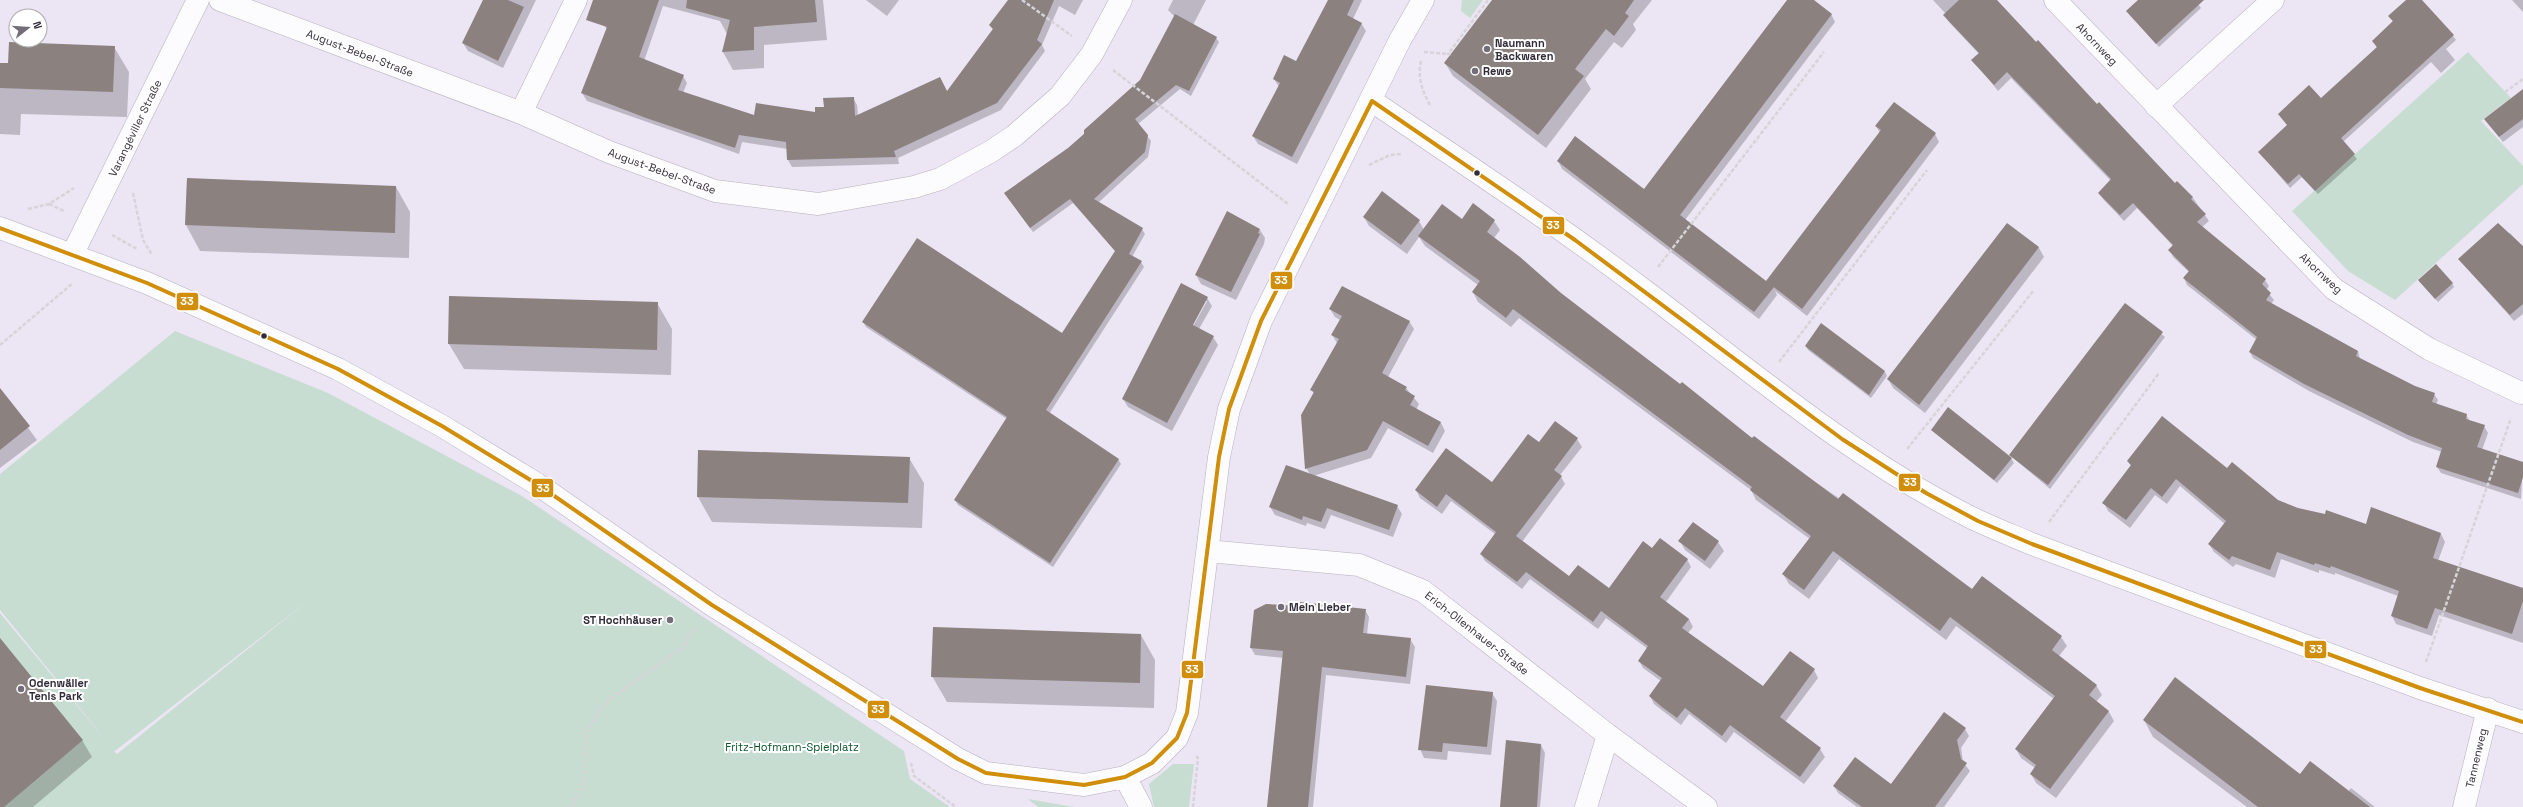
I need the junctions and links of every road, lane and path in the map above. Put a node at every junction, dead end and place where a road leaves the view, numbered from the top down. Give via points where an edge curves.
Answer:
1 (198, 0) edge
2 (220, 0) edge
3 (576, 0) edge
4 (1022, 0) edge
5 (1121, 0) edge
6 (1423, 0) edge
7 (1488, 0) edge
8 (2054, 0) edge
9 (2273, 0) edge
10 (1400, 40) junction
11 (1423, 52) junction
12 (1824, 52) dead end
13 (1092, 54) junction
14 (2523, 79) edge
15 (2506, 92) dead end
16 (1372, 100) junction
17 (2156, 106) junction
18 (521, 113) junction
19 (1427, 138) junction
20 (114, 170) junction
21 (1927, 170) dead end
22 (1336, 171) junction
23 (79, 183) dead end
24 (1311, 222) junction
25 (88, 223) junction
26 (3, 229) edge
27 (140, 250) dead end
28 (147, 254) dead end
29 (72, 255) junction
30 (96, 264) junction
31 (1641, 288) junction
32 (2034, 290) dead end
33 (0, 345) edge
34 (2159, 373) dead end
35 (1763, 383) junction
36 (2521, 394) joint
37 (1889, 471) junction
38 (2032, 544) junction
39 (1208, 551) junction
40 (712, 605) junction
41 (2420, 688) junction
42 (2488, 709) junction
43 (2523, 722) edge
44 (912, 731) junction
45 (1608, 735) junction
46 (1177, 738) junction
47 (1125, 777) junction
48 (570, 807) edge
49 (956, 807) edge
50 (1141, 807) edge
51 (1193, 807) edge
52 (1586, 807) edge
53 (1706, 807) edge
54 (2464, 807) edge

1 - 20 street, Varangéviller Straße
2 - 18 street, August-Bebel-Straße
3 - 18 street
4 - 13 path
5 - 13 street, August-Bebel-Straße
6 - 10 street
7 - 11 path via 1450,54
8 - 17 street, Ahornweg
9 - 17 street
10 - 11 path
10 - 16 street
11 - 19 path via 1419,77 1422,89 1438,117
12 - 31 path
13 - 18 street, August-Bebel-Straße via 1060,96 1014,136 963,168 914,187 818,204 714,191 609,152
13 - 24 path
14 - 15 path
16 - 19 street
16 - 22 street
17 - 36 street, Ahornweg via 2334,289 2429,349
19 - 22 path via 1418,154 1390,155 1378,160 1369,165 1359,180
19 - 31 street via 1521,200
20 - 25 street, Varangéviller Straße
20 - 28 path via 132,176 134,207 143,240 153,257
21 - 35 path
22 - 24 street
23 - 26 path via 49,204 39,208 15,210
24 - 39 street via 1262,321 1229,409 1219,457
25 - 27 path
25 - 29 street, Varangéviller Straße
26 - 29 street
29 - 30 street
30 - 33 path
30 - 40 street via 147,283 338,369 442,426 537,484
31 - 35 street
32 - 37 path
34 - 38 path
35 - 37 street
36 - 41 path via 2503,436 2428,652
37 - 38 street via 1970,517
38 - 41 street
39 - 45 street, Erich-Ollenhauer-Straße via 1359,565 1423,591
39 - 46 street via 1188,713
40 - 44 street
40 - 48 path via 681,649 605,703 586,732 584,783
41 - 42 street
42 - 43 street
42 - 54 street, Tannenweg
44 - 47 street via 986,773 1084,785
44 - 49 path via 908,750 914,776
45 - 52 street
45 - 53 street, Erich-Ollenhauer-Straße
46 - 47 street via 1152,763
46 - 51 path via 1198,758
47 - 50 street

